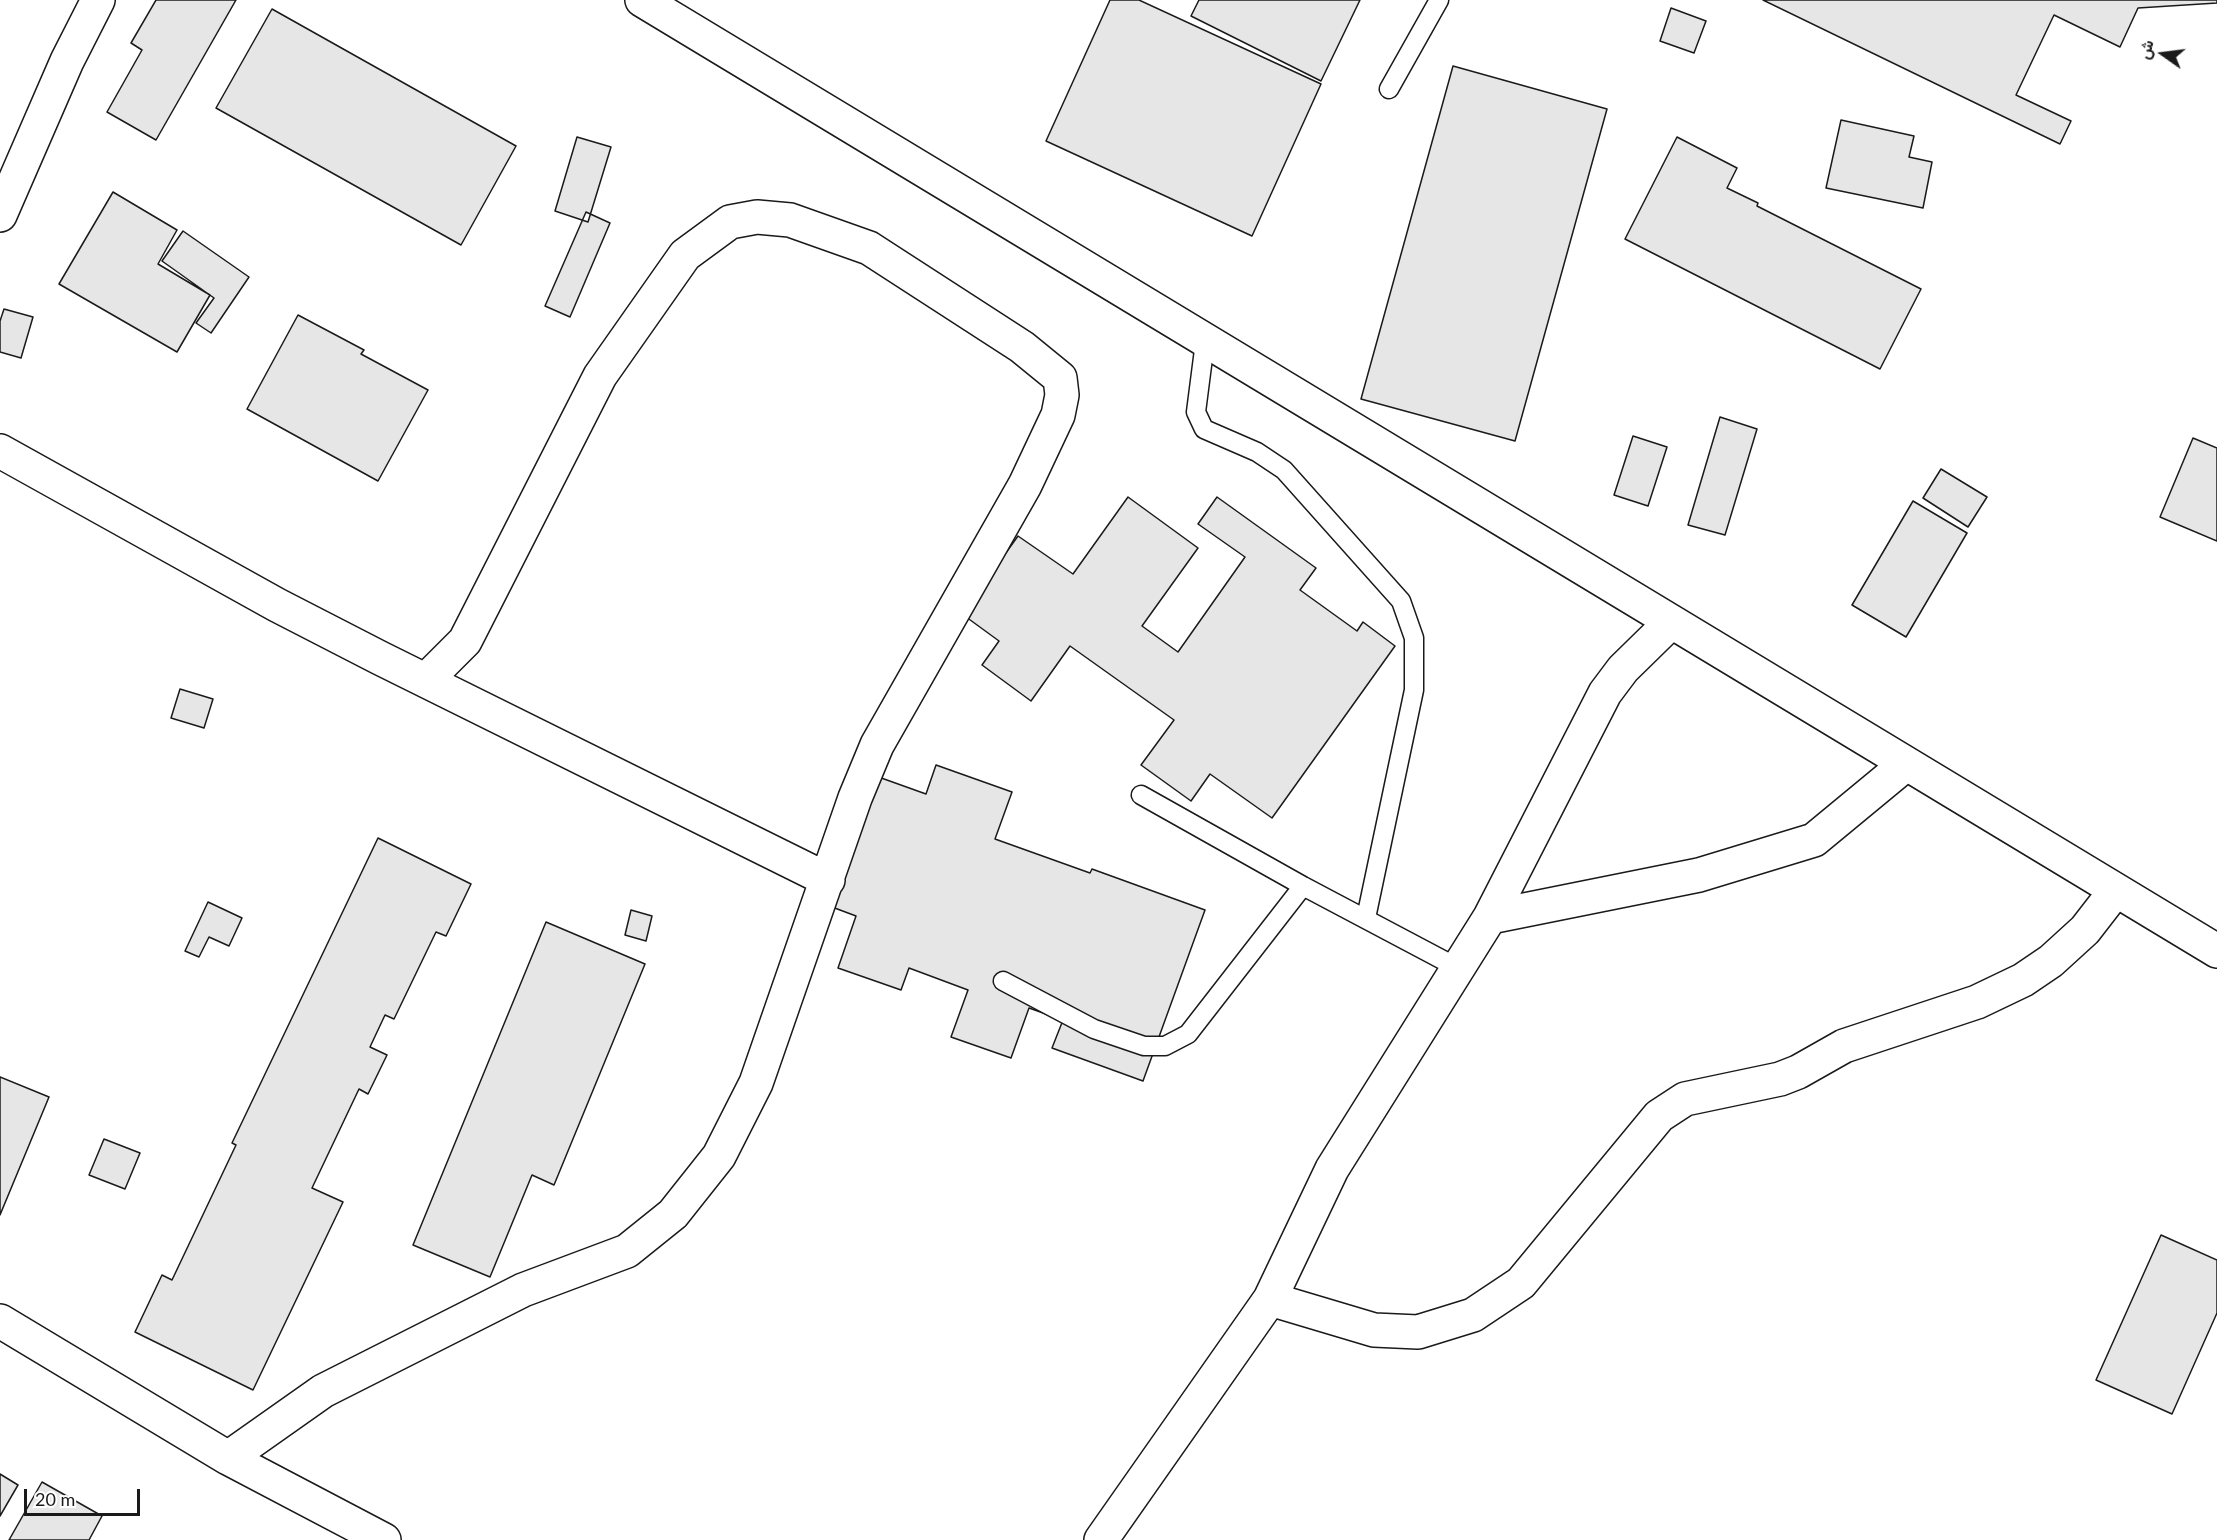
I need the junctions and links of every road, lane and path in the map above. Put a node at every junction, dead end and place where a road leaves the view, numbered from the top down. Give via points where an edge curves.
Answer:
1 (98, 0) edge
2 (642, 0) edge
3 (1439, 0) edge
4 (1389, 89) dead end
5 (0, 215) edge
6 (1205, 342) junction
7 (0, 451) edge
8 (1671, 622) junction
9 (426, 680) junction
10 (1906, 764) junction
11 (1141, 795) dead end
12 (828, 880) junction
13 (1303, 886) junction
14 (2116, 890) junction
15 (1491, 917) junction
16 (1366, 918) junction
17 (2217, 951) edge
18 (1458, 968) junction
19 (1003, 981) dead end
20 (1270, 1299) junction
21 (0, 1321) edge
22 (228, 1458) junction
23 (384, 1540) edge
24 (1101, 1540) edge

1 - 5 street
2 - 6 street
3 - 4 lane
6 - 8 street
6 - 16 lane via 1196,412 1204,429 1257,452 1284,470 1401,601 1414,638 1414,690
7 - 9 street via 277,605
8 - 10 street
8 - 15 street via 1623,669 1605,693
9 - 12 street
9 - 12 street via 465,641 600,375 685,255 730,222 757,217 790,220 869,248 1022,347 1060,378 1062,395 1058,415 1025,485 877,745
10 - 14 street
10 - 15 street via 1814,840 1699,875
11 - 13 lane
12 - 22 street via 756,1083 719,1156 673,1214 627,1251 523,1290 323,1391
13 - 16 lane
13 - 19 lane via 1188,1034 1165,1046 1144,1046 1094,1029
14 - 17 street
14 - 20 street via 2085,930 2023,980 1977,1002 1844,1046 1780,1079 1685,1098 1659,1116 1521,1283 1473,1315 1418,1332 1374,1330
15 - 18 street
16 - 18 lane
18 - 20 street via 1332,1170
20 - 24 street
21 - 22 street
22 - 23 street

